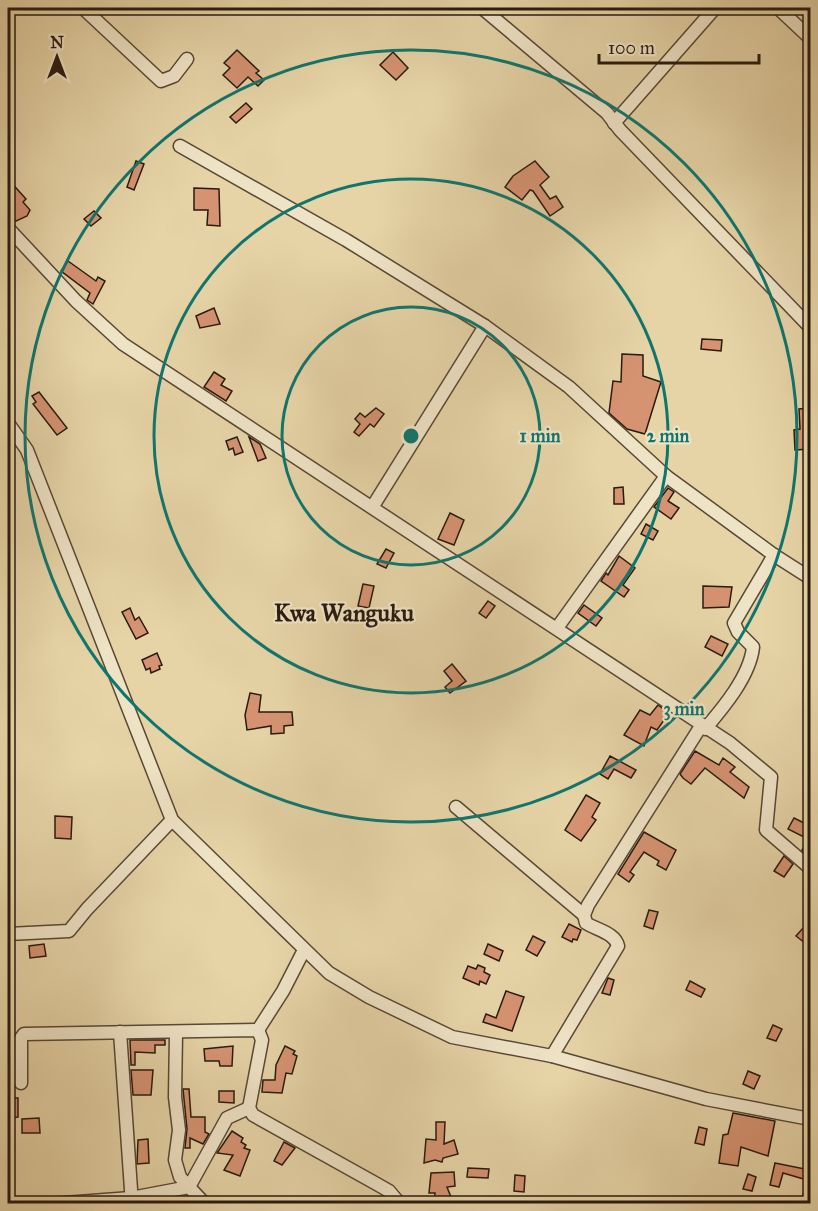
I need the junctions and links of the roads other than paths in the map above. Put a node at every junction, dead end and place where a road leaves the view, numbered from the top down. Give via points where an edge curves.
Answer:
1 (83, 8) edge
2 (482, 8) edge
3 (715, 8) edge
4 (778, 8) edge
5 (810, 38) edge
6 (188, 59) dead end
7 (614, 123) junction
8 (180, 146) dead end
9 (8, 228) edge
10 (484, 326) junction
11 (810, 327) edge
12 (8, 423) edge
13 (666, 476) junction
14 (373, 506) junction
15 (774, 555) junction
16 (810, 578) edge
17 (556, 628) junction
18 (703, 727) junction
19 (456, 807) dead end
20 (172, 819) junction
21 (810, 868) edge
22 (584, 915) junction
23 (8, 934) edge
24 (304, 950) junction
25 (258, 1030) junction
26 (120, 1032) junction
27 (176, 1033) junction
28 (552, 1056) junction
29 (21, 1083) dead end
30 (249, 1108) junction
31 (810, 1119) edge
32 (189, 1187) junction
33 (132, 1201) edge
34 (51, 1203) edge
35 (205, 1203) edge
36 (400, 1203) edge

1 - 6 street via 161,81 174,75
2 - 7 street via 596,103
3 - 7 street
4 - 5 street
7 - 11 street
8 - 10 street via 346,240
9 - 14 street via 76,301 123,344
10 - 13 street via 569,387
10 - 14 street
12 - 20 street via 27,450
13 - 15 street
13 - 17 street
14 - 17 street
15 - 16 street
15 - 18 street via 734,623 753,647 751,657 734,690
17 - 18 street
18 - 21 street via 730,743 771,777 766,830
18 - 22 street
19 - 22 street
20 - 23 street via 69,931
20 - 24 street
22 - 28 street via 586,923 612,936 618,946
24 - 25 street
24 - 28 street via 329,974 452,1037
25 - 27 street
25 - 30 street via 262,1040
26 - 27 street
26 - 29 street via 24,1035 20,1044
26 - 33 street
27 - 32 street via 179,1130 175,1160 180,1177
28 - 31 street via 706,1099
30 - 32 street via 227,1118
30 - 36 street via 264,1123 389,1191
32 - 33 street
32 - 35 street
33 - 34 street

